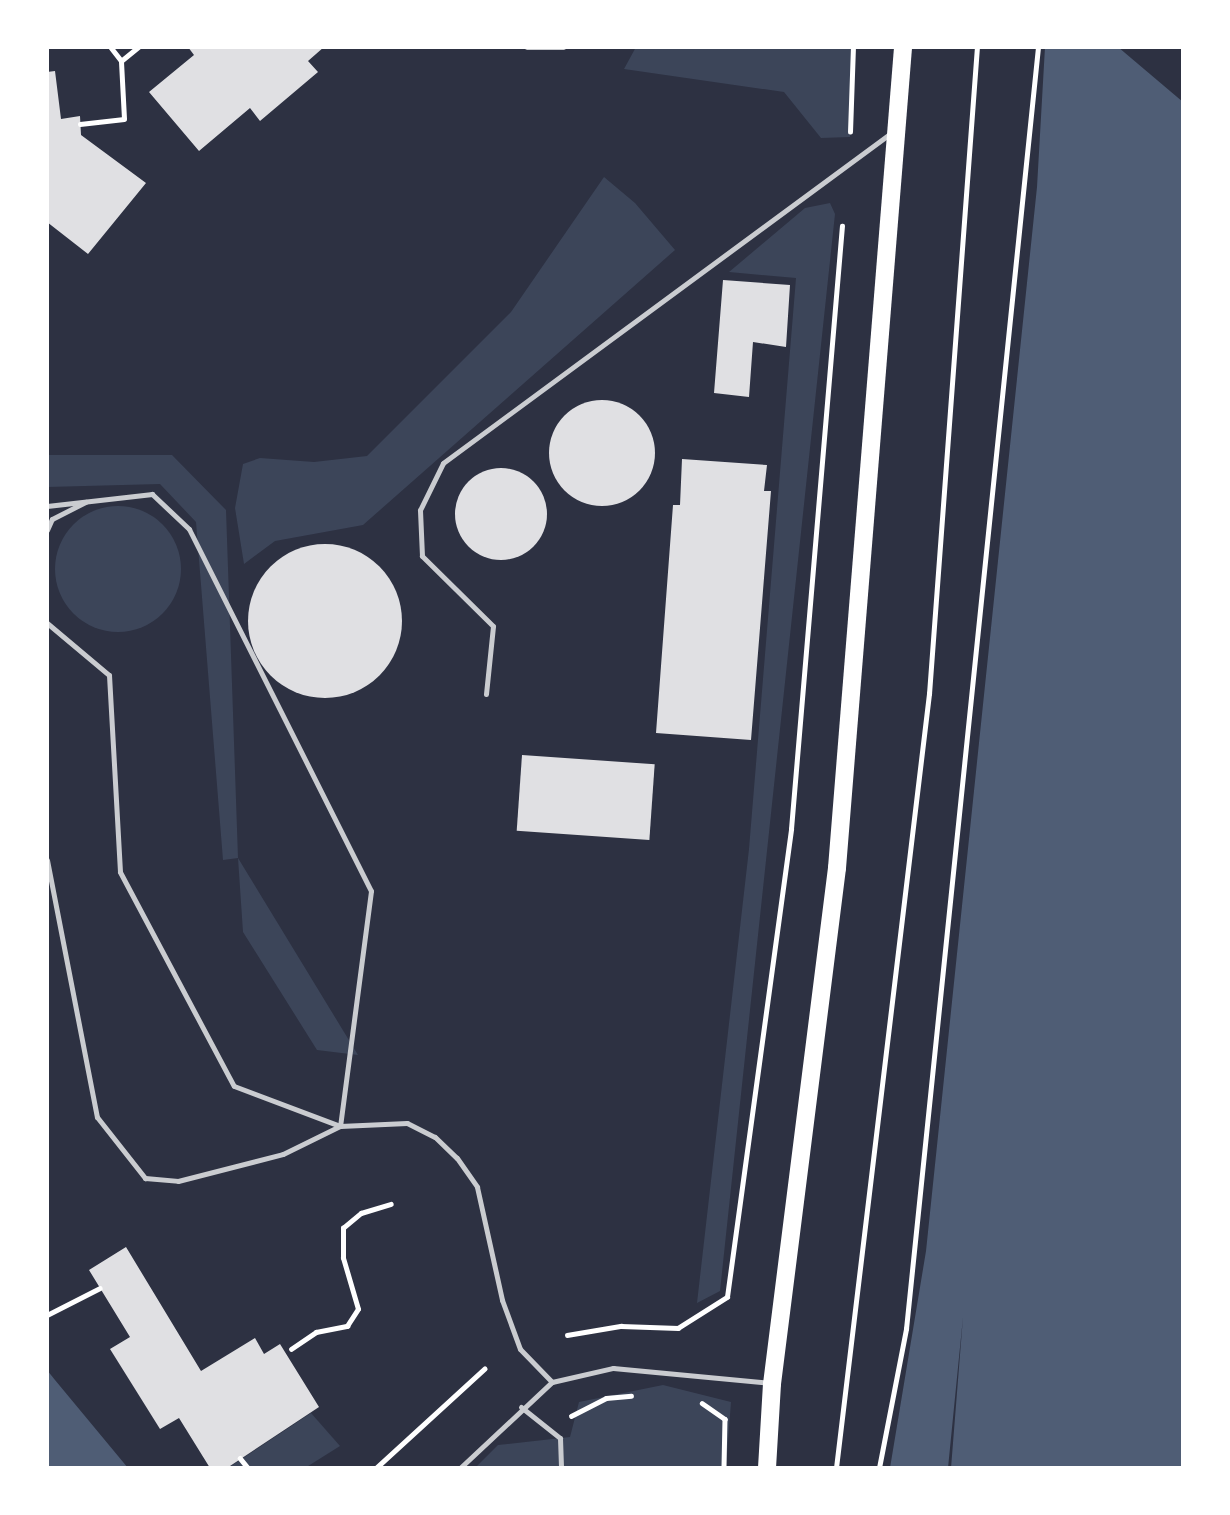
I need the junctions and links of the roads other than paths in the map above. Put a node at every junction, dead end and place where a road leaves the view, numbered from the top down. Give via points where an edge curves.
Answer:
1 (527, 47) edge
2 (563, 47) edge
3 (896, 47) edge
4 (903, 47) edge
5 (894, 131) junction
6 (92, 499) junction
7 (47, 506) edge
8 (47, 530) edge
9 (47, 623) edge
10 (486, 694) dead end
11 (47, 860) edge
12 (340, 1126) junction
13 (552, 1382) junction
14 (772, 1384) junction
15 (521, 1406) junction
16 (460, 1468) edge
17 (561, 1468) edge
18 (767, 1468) edge

1 - 2 lane
3 - 5 main road
4 - 5 main road
5 - 10 lane via 443,463 420,510 422,556 493,626
5 - 14 main road via 836,868
6 - 7 lane
6 - 8 lane via 52,519
6 - 12 lane via 152,494 190,529 371,891
9 - 12 lane via 109,675 120,872 234,1086
11 - 12 lane via 97,1117 145,1178 178,1181 283,1154
12 - 13 lane via 407,1123 435,1138 457,1158 477,1187 502,1300 520,1349
13 - 14 lane via 613,1368
13 - 15 lane
14 - 18 main road
15 - 16 lane
15 - 17 lane via 560,1438

